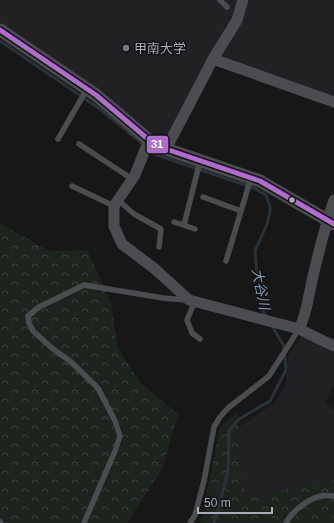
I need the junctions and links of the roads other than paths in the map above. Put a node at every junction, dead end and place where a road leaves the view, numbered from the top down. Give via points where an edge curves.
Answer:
1 (220, 0) edge
2 (243, 0) edge
3 (227, 8) dead end
4 (0, 30) edge
5 (213, 60) junction
6 (84, 94) junction
7 (334, 102) edge
8 (58, 139) dead end
9 (79, 144) dead end
10 (147, 144) junction
11 (166, 149) junction
12 (198, 165) junction
13 (132, 179) junction
14 (249, 182) junction
15 (72, 186) dead end
16 (203, 197) dead end
17 (334, 200) edge
18 (116, 203) junction
19 (241, 211) junction
20 (174, 222) dead end
21 (331, 222) edge
22 (184, 225) junction
23 (195, 229) dead end
24 (158, 247) dead end
25 (226, 261) dead end
26 (192, 300) junction
27 (300, 329) junction
28 (200, 339) dead end
29 (334, 346) edge
30 (334, 496) edge
31 (84, 523) edge
32 (190, 523) edge
33 (286, 523) edge

1 - 3 lane
2 - 5 street via 237,20
4 - 6 street
5 - 7 street
5 - 11 street
6 - 8 lane
6 - 10 street via 96,95
9 - 13 lane
10 - 11 street
10 - 13 street
11 - 12 street
12 - 14 street
12 - 22 lane
13 - 18 street
14 - 19 lane
14 - 21 street via 260,181
15 - 18 lane
16 - 19 lane
17 - 21 street
18 - 24 lane via 161,229
18 - 26 street via 114,226 122,244
19 - 25 lane
20 - 22 lane
21 - 27 street via 311,283
22 - 23 lane
26 - 27 street
26 - 28 lane via 187,320 192,333
26 - 31 lane via 84,285 28,316 33,330 98,388 120,436
27 - 29 street
27 - 32 lane via 269,376 228,408 214,427 204,480
30 - 33 lane via 323,496 309,501

